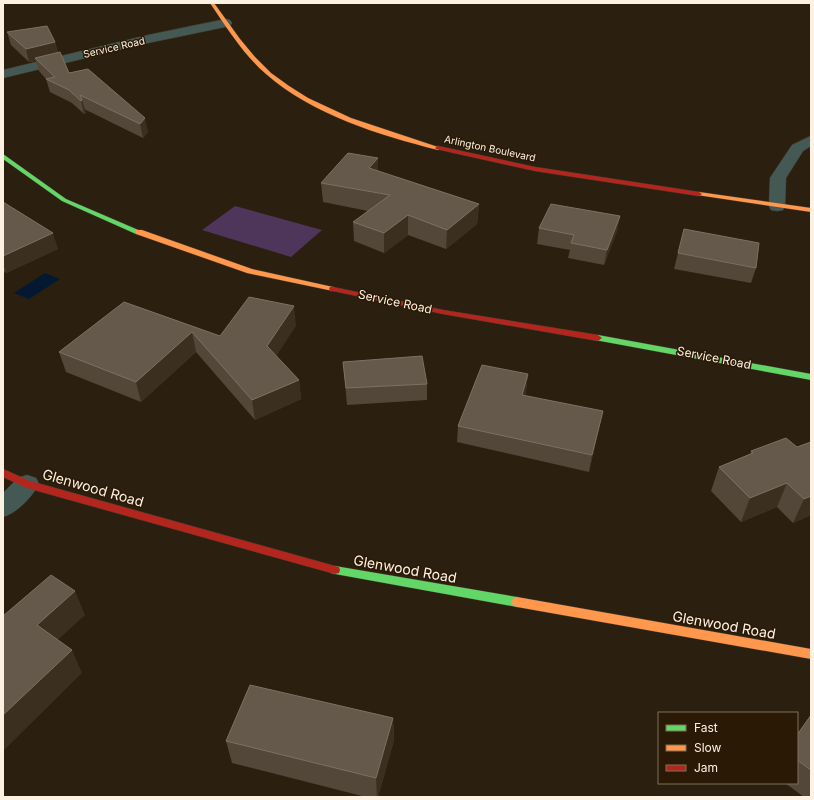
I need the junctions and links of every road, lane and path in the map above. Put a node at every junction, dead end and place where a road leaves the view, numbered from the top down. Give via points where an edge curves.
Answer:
1 (212, 3) edge
2 (226, 23) junction
3 (3, 74) edge
4 (811, 140) edge
5 (3, 156) edge
6 (777, 206) junction
7 (811, 210) edge
8 (811, 377) edge
9 (3, 473) edge
10 (27, 484) junction
11 (3, 508) edge
12 (811, 654) edge

1 - 2 street, Arlington Boulevard
2 - 3 street, Service Road
2 - 6 street, Arlington Boulevard via 260,66 281,83 310,101 406,140 490,162
4 - 6 street via 797,148 778,178
5 - 8 street, Service Road via 64,200 149,236 250,271 443,312
6 - 7 street, Arlington Boulevard
9 - 10 street, Glenwood Road
10 - 11 street
10 - 12 street, Glenwood Road via 339,571

